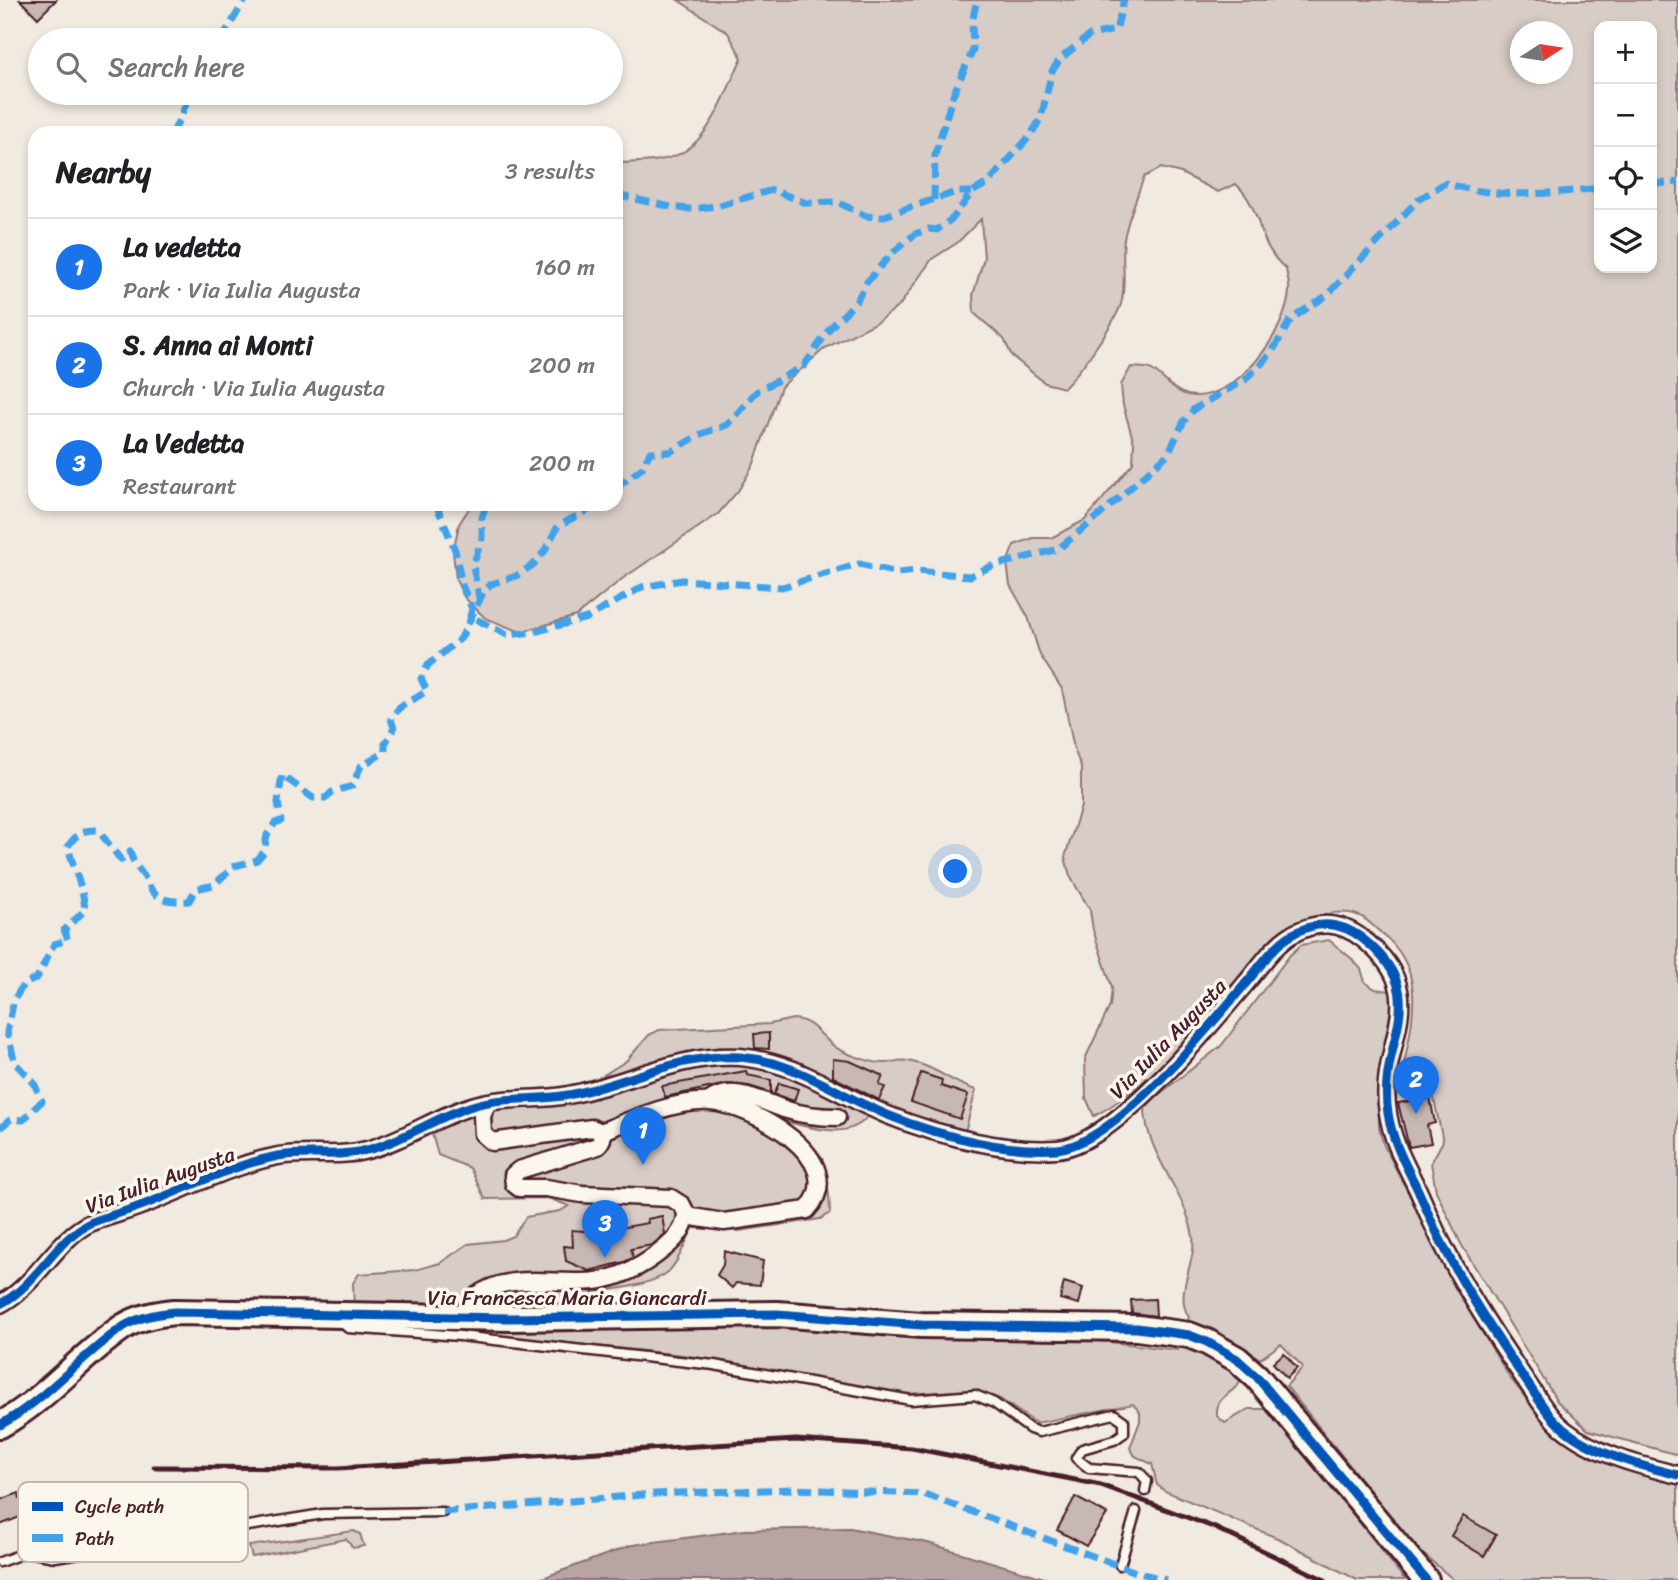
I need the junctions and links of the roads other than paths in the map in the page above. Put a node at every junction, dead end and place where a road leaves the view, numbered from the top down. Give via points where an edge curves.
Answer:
1 (488, 1102) junction
2 (708, 1102) junction
3 (837, 1117) dead end
4 (601, 1132) junction
5 (686, 1216) junction
6 (0, 1304) edge
7 (467, 1318) junction
8 (341, 1319) junction
9 (0, 1425) edge
10 (1678, 1475) edge
11 (1145, 1491) dead end
12 (443, 1511) dead end
13 (1136, 1511) dead end
14 (248, 1526) edge
15 (18, 1555) edge
16 (0, 1562) edge
17 (1120, 1565) dead end
18 (1426, 1580) edge

1 - 4 street via 482,1116 483,1134 492,1142 592,1128
1 - 6 street, Via Iulia Augusta via 393,1143 346,1155 273,1157 86,1225 22,1290
1 - 10 street, Via Iulia Augusta via 570,1095 683,1062 740,1057 777,1063 819,1079 863,1104 942,1133 1035,1148 1078,1145 1157,1081 1281,942 1309,926 1336,924 1366,942 1399,985 1398,1024 1384,1091 1388,1119 1398,1154 1481,1313 1543,1404 1568,1432 1623,1459
2 - 3 street via 732,1093 789,1111
2 - 4 street
2 - 5 street via 754,1116 790,1136 814,1164 817,1188 811,1205 798,1213 724,1222
4 - 5 street via 598,1146 519,1170 513,1175 514,1185 671,1198 684,1207
5 - 7 street via 675,1240 634,1270 601,1280 529,1281 494,1288 475,1297
7 - 8 main road, Via Francesca Maria Giancardi
7 - 18 main road, Via Francesca Maria Giancardi via 777,1314 920,1325 1172,1332 1215,1346 1252,1372
8 - 9 main road, Via Francesca Maria Giancardi via 174,1312 150,1315 123,1327 56,1387
8 - 11 lane via 348,1328 714,1365 911,1400 975,1395 1039,1432 1115,1414 1124,1421 1124,1433 1082,1449 1076,1458 1089,1468 1139,1472 1147,1480
12 - 14 lane via 323,1514
13 - 17 lane
15 - 16 lane

